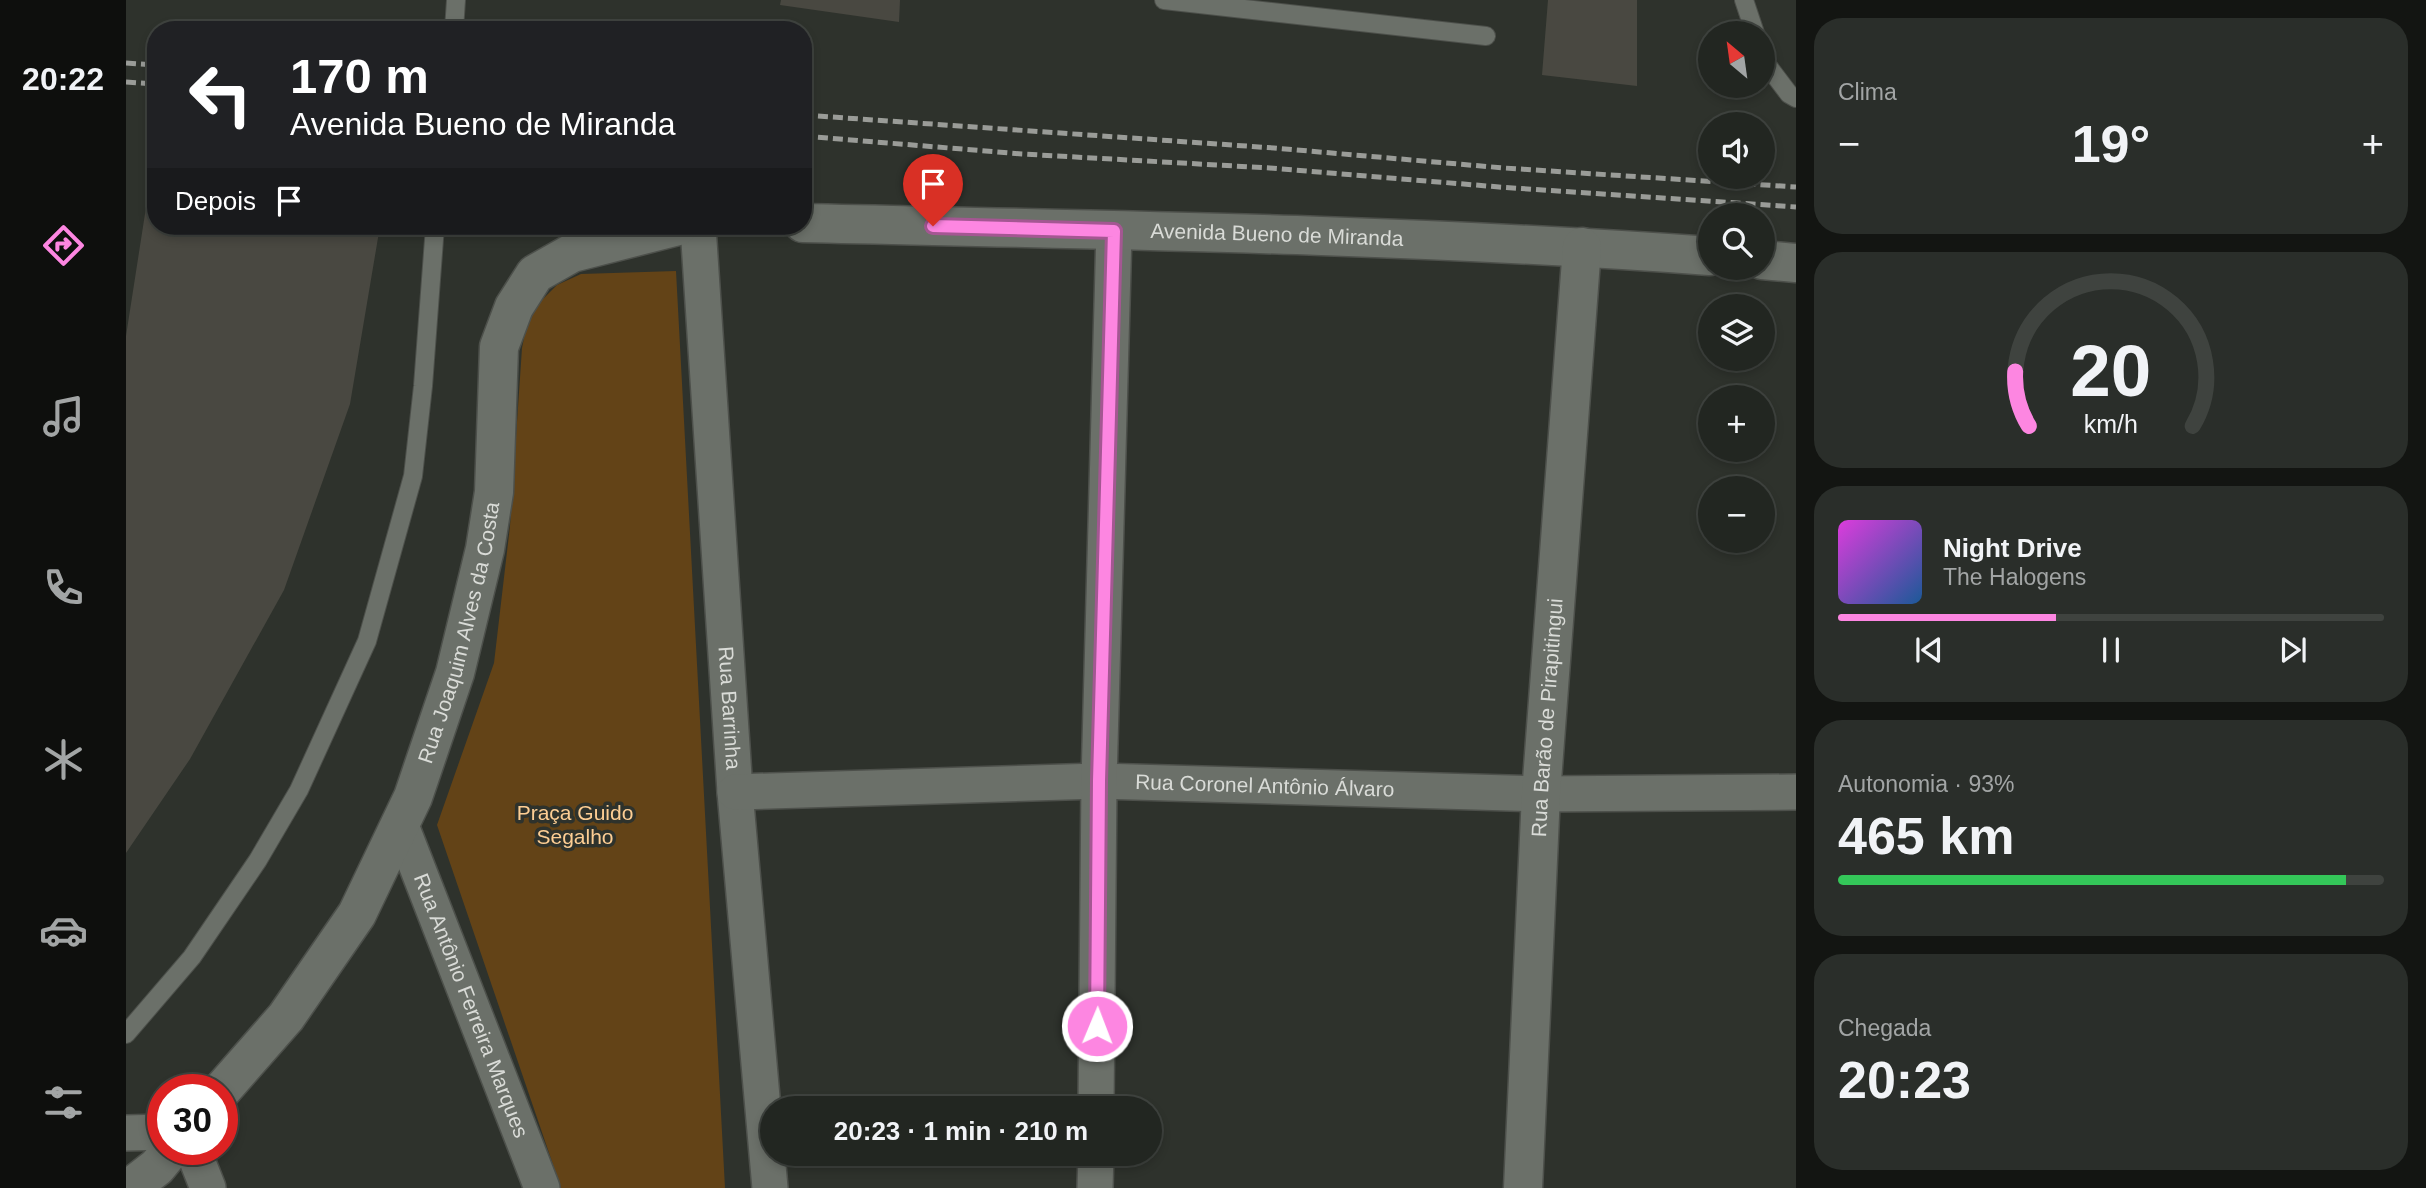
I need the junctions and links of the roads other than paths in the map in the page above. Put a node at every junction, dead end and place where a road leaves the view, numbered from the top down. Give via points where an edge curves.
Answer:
1 (456, 0) edge
2 (1164, 0) edge
3 (1744, 0) edge
4 (455, 21) edge
5 (1751, 21) edge
6 (1486, 36) dead end
7 (1775, 76) edge
8 (1796, 98) edge
9 (812, 223) edge
10 (1114, 231) junction
11 (434, 235) edge
12 (643, 235) edge
13 (699, 235) edge
14 (1582, 247) junction
15 (1698, 256) edge
16 (1775, 261) edge
17 (1796, 263) edge
18 (1099, 781) junction
19 (735, 792) junction
20 (1796, 792) edge
21 (1541, 794) junction
22 (400, 823) junction
23 (126, 1034) edge
24 (236, 1074) edge
25 (1096, 1096) edge
26 (147, 1132) edge
27 (126, 1133) edge
28 (159, 1165) edge
29 (200, 1165) edge
30 (1096, 1166) edge
31 (130, 1188) edge
32 (208, 1188) edge
33 (542, 1188) edge
34 (770, 1188) edge
35 (1095, 1188) edge
36 (1523, 1188) edge

1 - 4 lane
2 - 6 lane
3 - 5 lane
7 - 8 lane
9 - 10 main road, Avenida Bueno de Miranda
10 - 14 main road, Avenida Bueno de Miranda
10 - 18 street
11 - 23 lane via 413,477 367,641 299,790 258,860 192,957
12 - 22 main road, Rua Joaquim Alves da Costa via 572,253 535,274 514,307 499,347 494,492 485,549 455,673
13 - 19 street, Rua Barrinha
14 - 15 main road, Avenida Bueno de Miranda
14 - 21 main road, Rua Barão de Pirapitingui
16 - 17 main road
18 - 19 street, Rua Coronel Antônio Álvaro
18 - 21 street, Rua Coronel Antônio Álvaro
18 - 25 street
19 - 34 street, Rua Barrinha
20 - 21 street, Rua Coronel Antônio Álvaro
21 - 36 main road, Rua Barão de Pirapitingui
22 - 24 main road, Rua Joaquim Alves da Costa via 357,914 286,1017
22 - 33 street, Rua Antônio Ferreira Marques
26 - 27 street
28 - 31 main road
29 - 32 street
30 - 35 street

